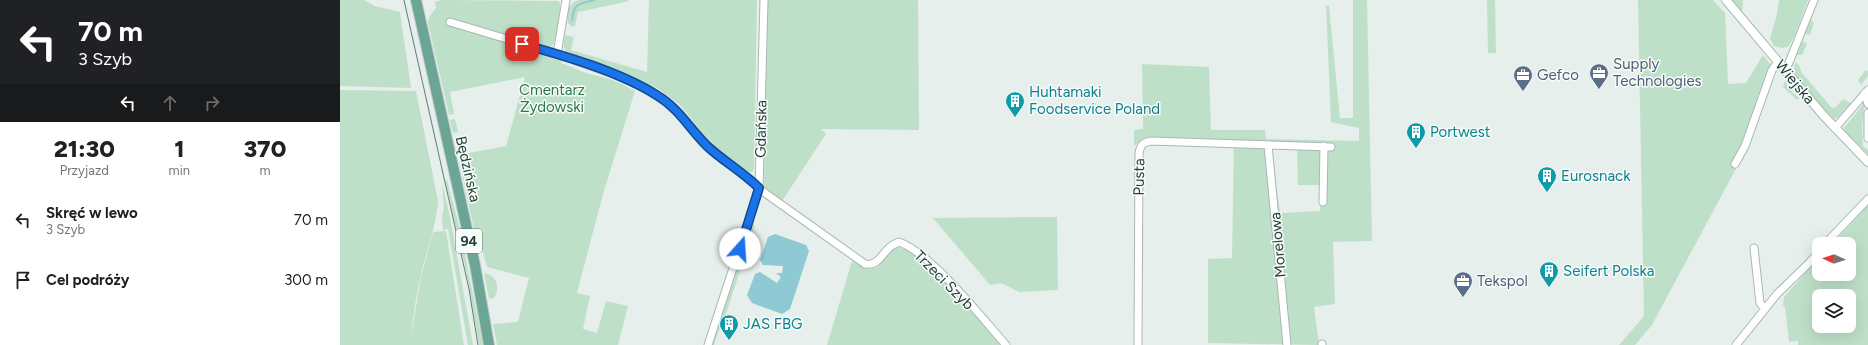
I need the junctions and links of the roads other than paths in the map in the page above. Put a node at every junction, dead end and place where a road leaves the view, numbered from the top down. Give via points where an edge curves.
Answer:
1 (416, 0) edge
2 (566, 0) edge
3 (764, 0) edge
4 (1726, 0) edge
5 (1814, 0) edge
6 (450, 22) dead end
7 (557, 54) junction
8 (1781, 65) junction
9 (1867, 91) edge
10 (1868, 104) edge
11 (1868, 113) edge
12 (1835, 128) junction
13 (1868, 138) edge
14 (1268, 145) junction
15 (1868, 162) edge
16 (1735, 164) dead end
17 (759, 188) junction
18 (1868, 199) edge
19 (1323, 202) dead end
20 (1831, 237) edge
21 (1754, 248) dead end
22 (1812, 261) edge
23 (1764, 308) junction
24 (489, 345) edge
25 (708, 345) edge
26 (1006, 345) edge
27 (1138, 345) edge
28 (1287, 345) edge
29 (1736, 345) edge

1 - 24 main road, Będzińska / 94 via 475,265
2 - 7 street
3 - 17 street, Gdańska
4 - 8 street, Wiejska
5 - 8 street via 1788,65
6 - 7 street, Trzeci Szyb
7 - 17 street, Trzeci Szyb via 647,89 660,97 672,106 707,145
8 - 12 street, Wiejska
8 - 16 street via 1772,70 1745,146
9 - 10 street
9 - 12 street
11 - 13 street
12 - 15 street, Wiejska
14 - 19 street, Pusta via 1328,146
14 - 27 street, Pusta via 1152,141 1144,142 1140,146
14 - 28 street, Morelowa
17 - 25 street, Gdańska
17 - 26 street, Trzeci Szyb via 865,264 877,262 889,247 899,242 910,246 959,292
18 - 20 street
21 - 23 street via 1760,303
22 - 23 street
23 - 29 street

